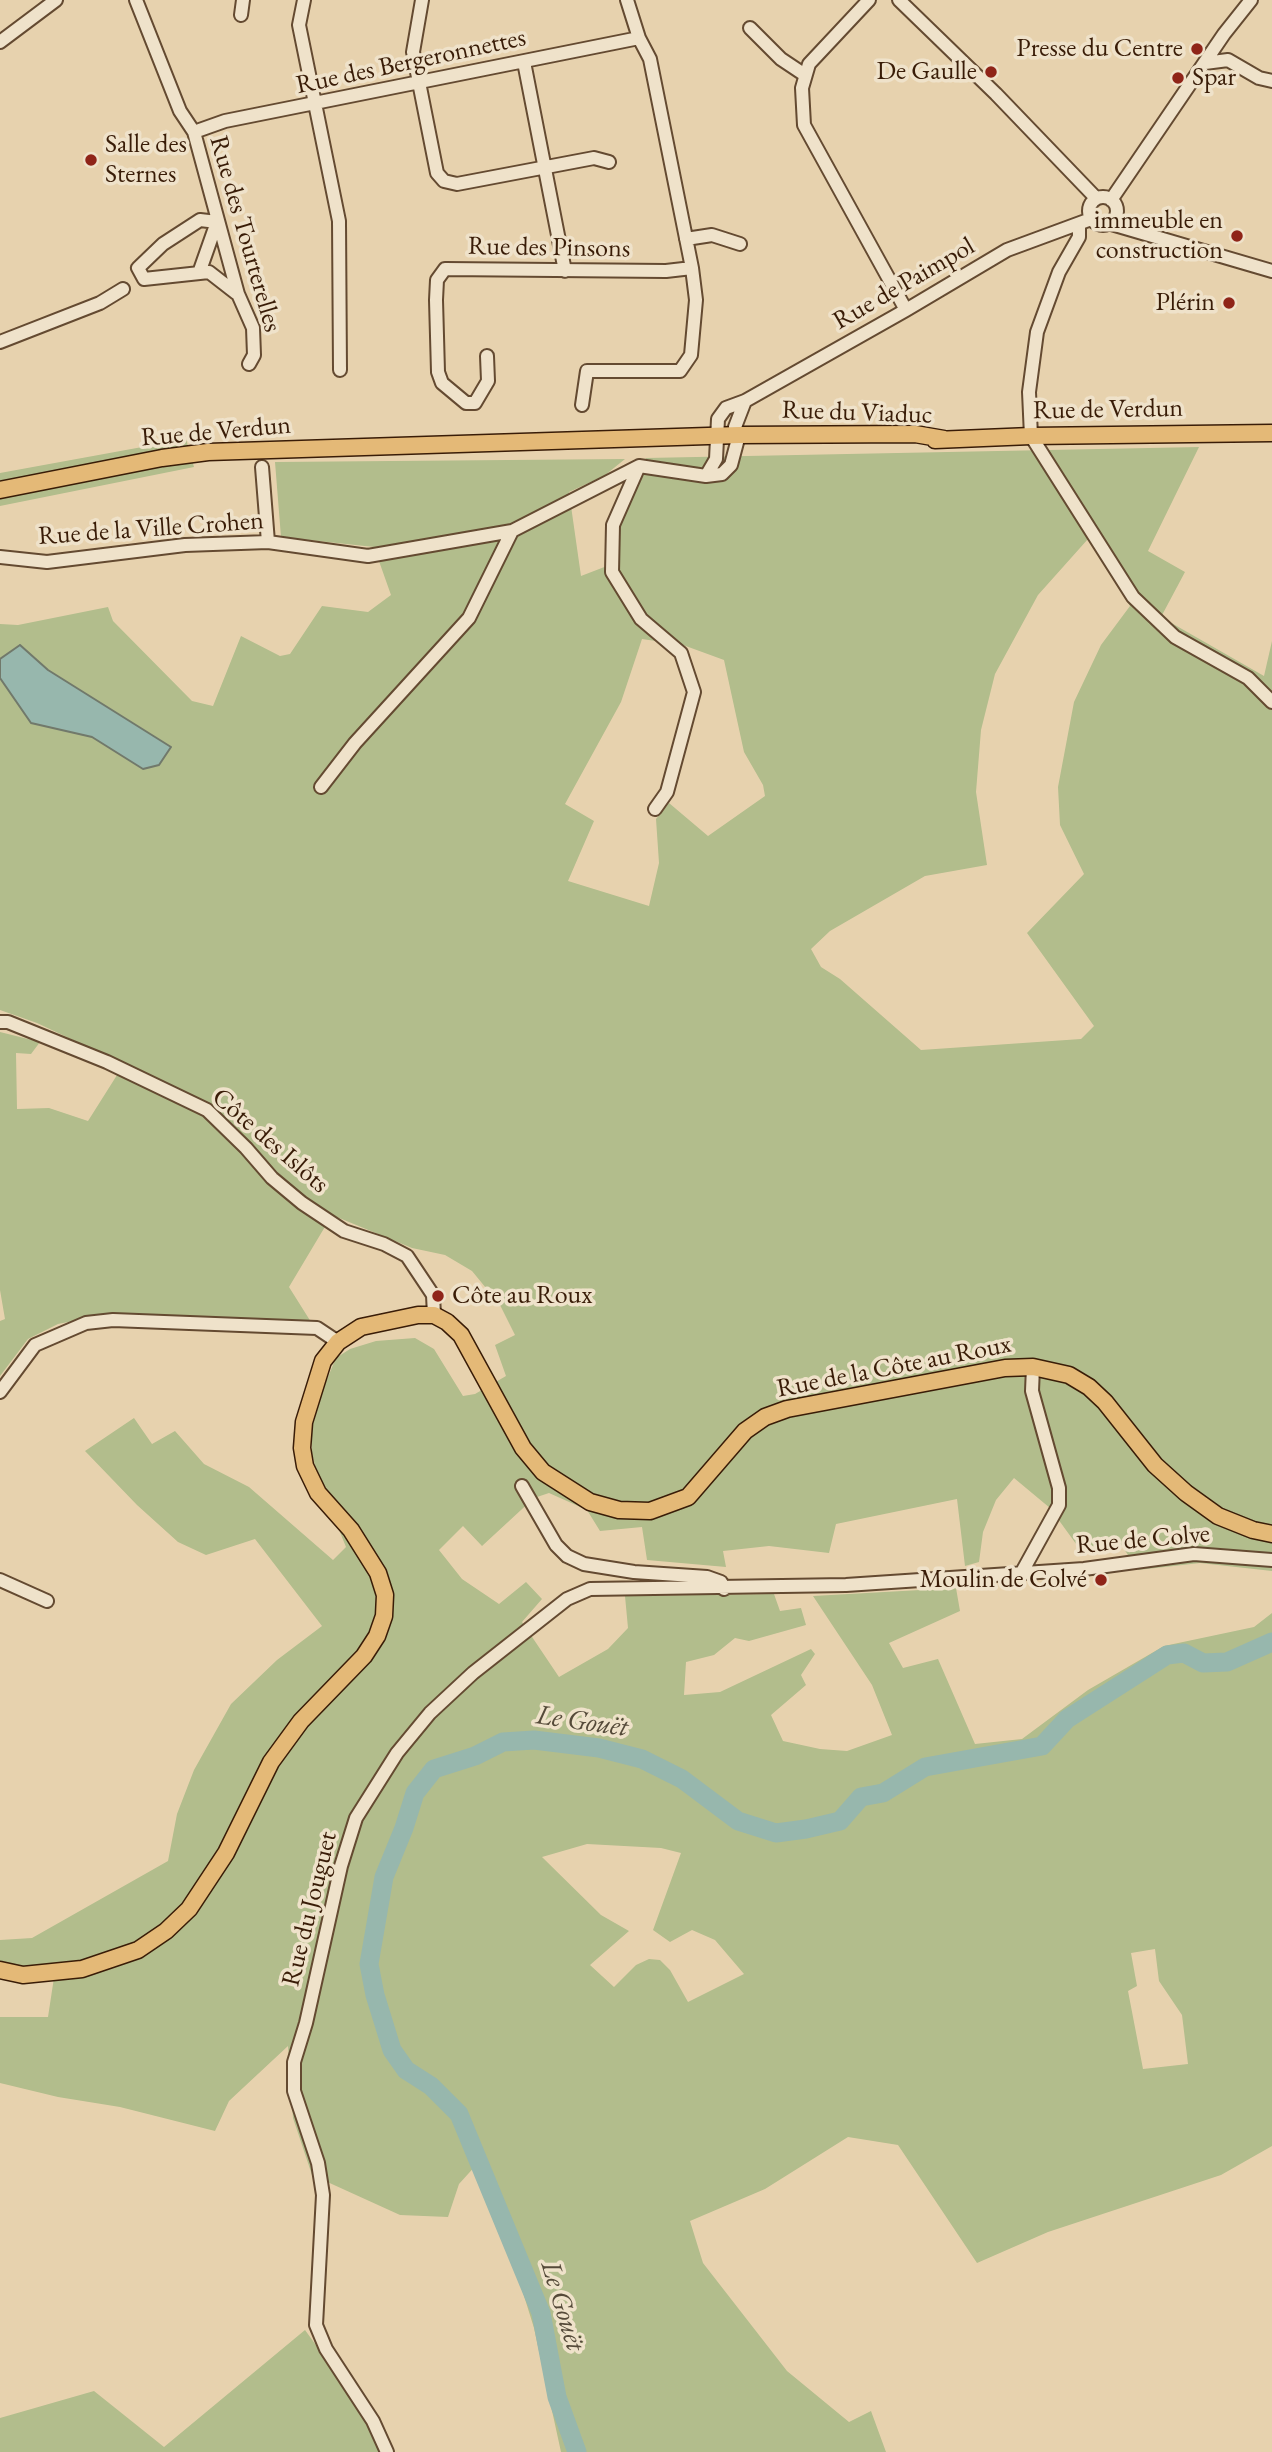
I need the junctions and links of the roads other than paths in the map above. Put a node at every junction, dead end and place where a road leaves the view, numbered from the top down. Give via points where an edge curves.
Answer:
1 (56, 0) edge
2 (136, 0) edge
3 (243, 0) edge
4 (304, 0) edge
5 (422, 0) edge
6 (627, 0) edge
7 (869, 0) edge
8 (899, 0) edge
9 (1251, 0) edge
10 (241, 15) dead end
11 (750, 28) dead end
12 (1224, 34) junction
13 (639, 38) junction
14 (0, 42) edge
15 (1228, 60) junction
16 (524, 62) junction
17 (1205, 63) junction
18 (805, 75) junction
19 (1272, 80) edge
20 (419, 83) junction
21 (314, 105) junction
22 (194, 132) junction
23 (609, 162) dead end
24 (547, 167) junction
25 (1096, 198) junction
26 (1111, 200) junction
27 (1112, 219) junction
28 (1085, 221) junction
29 (217, 222) junction
30 (686, 239) junction
31 (740, 244) dead end
32 (692, 268) junction
33 (565, 271) junction
34 (1272, 271) edge
35 (199, 273) junction
36 (123, 289) dead end
37 (238, 294) junction
38 (906, 310) junction
39 (0, 342) edge
40 (487, 356) dead end
41 (248, 364) dead end
42 (340, 370) dead end
43 (745, 401) junction
44 (582, 405) dead end
45 (1272, 433) edge
46 (1031, 436) junction
47 (738, 439) junction
48 (944, 439) joint
49 (716, 440) junction
50 (639, 466) junction
51 (262, 467) dead end
52 (706, 476) junction
53 (0, 490) edge
54 (512, 531) junction
55 (268, 541) junction
56 (0, 556) edge
57 (1272, 702) edge
58 (321, 787) dead end
59 (655, 808) dead end
60 (0, 1022) edge
61 (434, 1315) junction
62 (338, 1342) junction
63 (1033, 1367) junction
64 (0, 1392) edge
65 (522, 1486) dead end
66 (1272, 1534) edge
67 (1272, 1560) edge
68 (1022, 1572) junction
69 (0, 1580) edge
70 (724, 1589) junction
71 (47, 1601) dead end
72 (0, 1970) edge
73 (387, 2452) edge

1 - 14 street
2 - 22 street, Rue des Tourterelles via 180,111
3 - 10 street
4 - 21 street via 299,25
5 - 20 street via 414,52
6 - 13 street
7 - 18 street via 821,48
8 - 25 street
9 - 12 street
11 - 18 street
12 - 15 street
12 - 17 street
13 - 16 street, Rue des Bergeronnettes
13 - 30 street via 650,59
15 - 17 street
15 - 19 street via 1259,78
16 - 20 street, Rue des Bergeronnettes
16 - 24 street
17 - 26 street
18 - 38 street via 802,105 809,139
20 - 21 street, Rue des Bergeronnettes
20 - 24 street via 437,173 444,181 457,184
21 - 22 street, Rue des Bergeronnettes via 225,121
21 - 42 street via 339,221
22 - 29 street, Rue des Tourterelles
23 - 24 street via 594,158
24 - 33 street
25 - 26 street
25 - 28 street
26 - 27 street via 1116,207
27 - 28 street via 1099,224
27 - 34 street via 1146,234
28 - 38 street, Rue de Paimpol via 1007,250
28 - 46 street via 1059,272 1037,332 1029,392
29 - 35 street
29 - 35 street via 200,220 163,244 138,268 144,279
29 - 37 street, Rue des Tourterelles
30 - 31 street via 712,235
30 - 32 street
32 - 33 street, Rue des Pinsons
32 - 44 street via 696,300 688,362 680,371 587,371
33 - 40 street, Rue des Pinsons via 445,269 437,280 436,300 442,383 475,404 488,381
35 - 37 street via 209,272
36 - 39 street via 100,303
37 - 41 street, Rue des Tourterelles via 253,328 254,355
38 - 43 street, Rue de Paimpol
43 - 47 street via 735,427
43 - 49 street, Rue de Paimpol via 726,408 718,419
45 - 46 main road, Rue de Verdun
46 - 48 main road, Rue de Verdun
46 - 57 street via 1133,597 1175,637 1248,678
47 - 48 main road, Rue du Viaduc via 854,444
47 - 49 main road, Rue de Verdun
47 - 52 street via 731,465 722,474
49 - 52 street, Rue de Paimpol via 716,459
49 - 53 main road, Rue de Verdun via 498,440 439,446 208,452
50 - 52 street
50 - 54 street, Rue de la Ville Crohen
50 - 59 street via 613,525 612,572 641,619 681,653 694,692 667,792
51 - 55 street
54 - 55 street, Rue de la Ville Crohen via 368,556
54 - 58 street via 470,618 355,743
55 - 56 street, Rue de la Ville Crohen via 185,545 47,562
60 - 61 street, Côte des Islôts via 9,1021 107,1062 207,1110 302,1203 344,1231 407,1256 433,1295
61 - 62 main road via 400,1317 361,1327
61 - 63 main road, Rue de la Côte au Roux via 461,1335 523,1448 543,1472 590,1502 619,1510 650,1511 688,1497 745,1430 787,1409 1006,1367
62 - 64 street via 317,1328 113,1320 86,1323 35,1345
62 - 72 main road via 323,1361 312,1390 302,1448 318,1493 351,1530 378,1573 385,1595 377,1636 271,1762 219,1864 189,1909 166,1931 138,1950 82,1969 23,1975
63 - 66 main road, Rue de la Côte au Roux via 1069,1375 1089,1387 1155,1465 1218,1516
63 - 68 street via 1032,1391 1059,1488 1059,1505
65 - 70 street via 567,1556 584,1564 634,1572 707,1577
67 - 68 street, Rue de Colve via 1195,1554
68 - 70 street, Rue de Colve
69 - 71 street
70 - 73 street, Rue du Jouguet via 612,1586 567,1599 430,1713 397,1753 356,1818 294,2062 294,2091 318,2163 323,2195 316,2325

